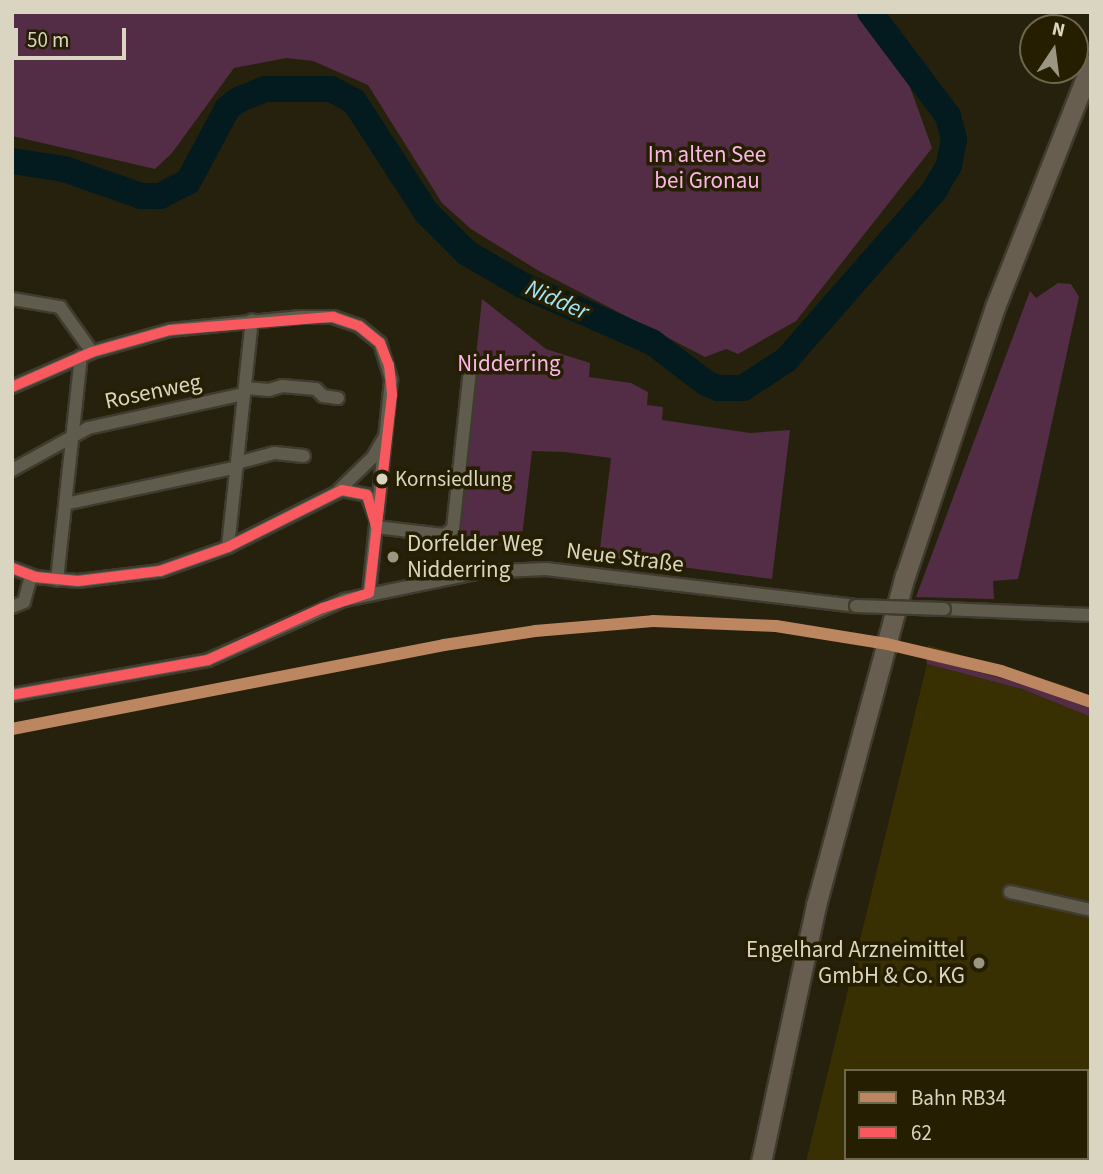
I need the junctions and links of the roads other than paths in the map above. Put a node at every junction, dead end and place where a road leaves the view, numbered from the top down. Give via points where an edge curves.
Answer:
1 (1091, 64) edge
2 (12, 299) edge
3 (251, 320) junction
4 (86, 354) junction
5 (471, 360) dead end
6 (12, 387) edge
7 (244, 391) junction
8 (338, 398) dead end
9 (388, 429) junction
10 (73, 436) junction
11 (304, 456) dead end
12 (237, 465) junction
13 (12, 470) edge
14 (332, 494) junction
15 (65, 504) junction
16 (376, 527) junction
17 (228, 547) junction
18 (12, 568) edge
19 (31, 576) junction
20 (57, 580) junction
21 (369, 593) junction
22 (12, 607) edge
23 (1091, 615) edge
24 (12, 695) edge
25 (1010, 892) dead end
26 (1091, 910) edge
27 (761, 1162) edge

1 - 27 main road via 995,307 905,576 816,905
2 - 4 street via 60,307
3 - 4 street via 170,330
3 - 7 street
3 - 9 street via 333,317 372,334 389,365
4 - 6 street
4 - 10 street, Rosenweg
5 - 16 street via 453,529 444,534
7 - 8 street, Rosenweg via 304,388
7 - 10 street, Rosenweg via 98,425
7 - 12 street
9 - 14 street via 373,457
9 - 16 street
10 - 13 street, Rosenweg
10 - 15 street, Rosenweg
11 - 12 street via 275,453
12 - 15 street
12 - 17 street
14 - 16 street via 351,489 367,495
14 - 17 street
15 - 20 street, Rosenweg
16 - 21 street
17 - 20 street via 141,575
18 - 19 street
19 - 20 street
19 - 22 street via 24,602
21 - 23 street, Neue Straße, bridge via 453,576 546,569 856,606
21 - 24 street, Neue Straße via 310,613 208,660
25 - 26 street

